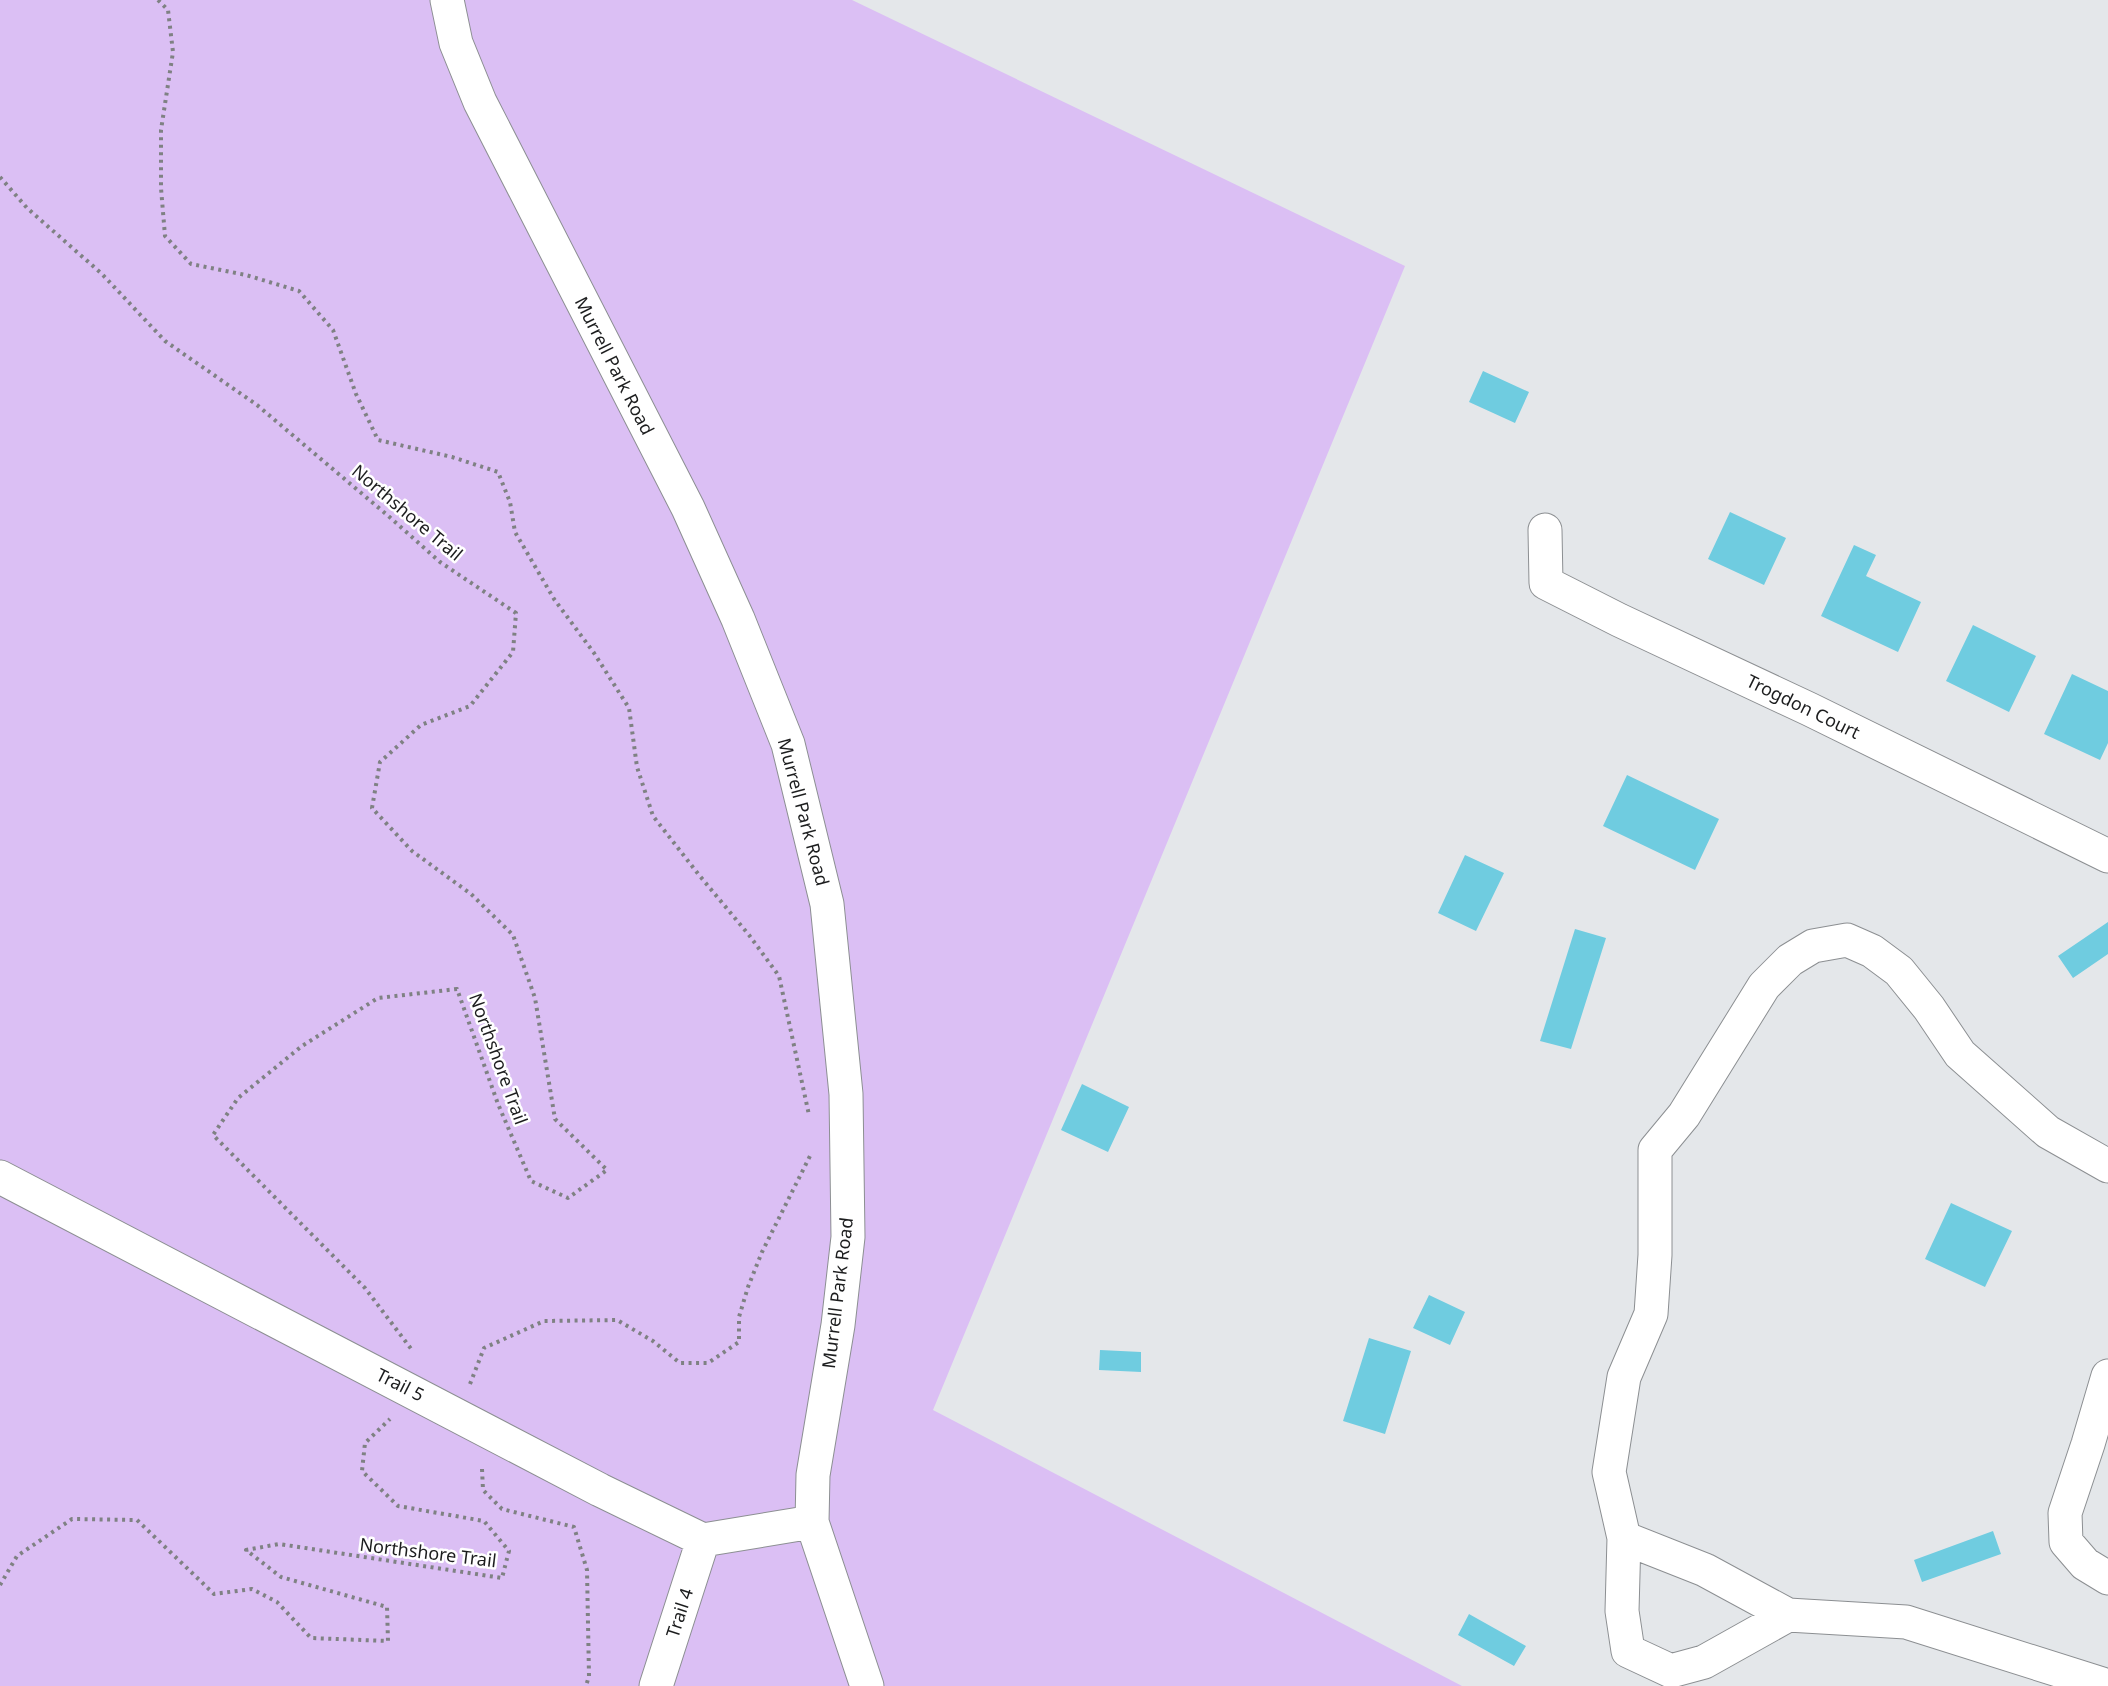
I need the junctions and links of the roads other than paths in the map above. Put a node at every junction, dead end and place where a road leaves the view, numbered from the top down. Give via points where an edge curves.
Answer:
1 (447, 0) edge
2 (1545, 530) dead end
3 (2108, 856) edge
4 (2108, 1166) edge
5 (0, 1177) edge
6 (2105, 1396) edge
7 (812, 1522) junction
8 (1624, 1538) junction
9 (703, 1540) junction
10 (2108, 1578) edge
11 (1788, 1615) junction
12 (2104, 1681) edge
13 (656, 1686) edge
14 (867, 1686) edge

1 - 7 street, Murrell Park Road via 456,43 480,102 688,508 738,619 788,744 827,904 846,1094 848,1237 813,1475
2 - 3 street, Trogdon Court via 1546,583
4 - 8 street via 2048,1132 1960,1053 1899,971 1872,951 1847,940 1813,946 1790,960 1764,986 1684,1115 1655,1150 1652,1314 1624,1377 1610,1472
5 - 9 street, Trail 5
6 - 10 street via 2065,1513 2066,1542 2085,1564
7 - 9 street
7 - 14 street, Murrell Park Road
8 - 11 street via 1704,1570
8 - 11 street via 1622,1611 1628,1651 1671,1671 1704,1662
9 - 13 street, Trail 4
11 - 12 street via 1906,1622

